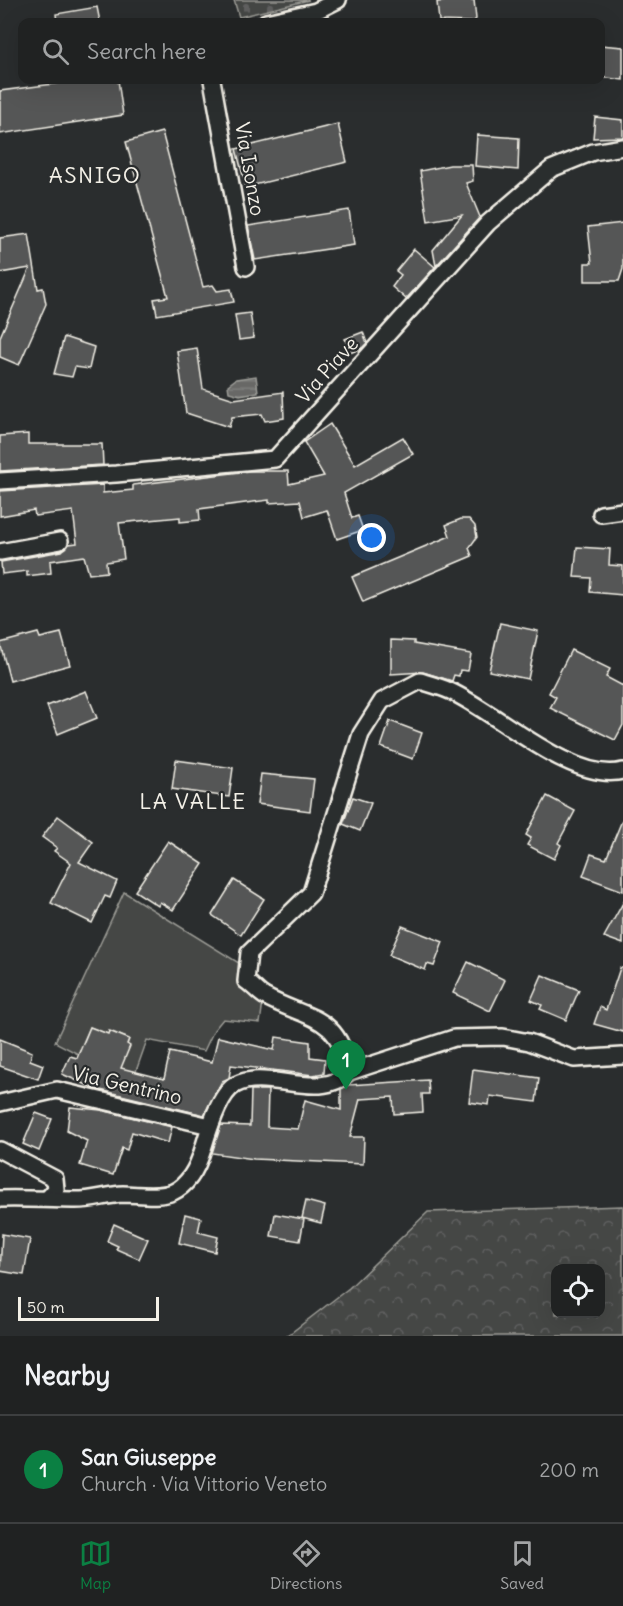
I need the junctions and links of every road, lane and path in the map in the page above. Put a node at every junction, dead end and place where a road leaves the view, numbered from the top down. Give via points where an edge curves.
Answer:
1 (338, 0) edge
2 (284, 18) edge
3 (213, 84) edge
4 (623, 147) edge
5 (246, 267) dead end
6 (0, 481) edge
7 (623, 511) edge
8 (601, 514) dead end
9 (60, 541) dead end
10 (0, 552) edge
11 (623, 771) edge
12 (623, 1056) edge
13 (349, 1072) junction
14 (0, 1103) edge
15 (210, 1126) junction
16 (0, 1150) edge
17 (48, 1198) junction
18 (0, 1199) edge

1 - 2 street via 316,11
3 - 5 street, Via Isonzo
4 - 6 street, Via Piave via 593,152 551,169 488,223 275,459
7 - 8 street
9 - 10 street
11 - 13 street via 588,771 451,692 420,681 382,701 361,734 311,893 249,952 246,981 264,995 328,1025 343,1046
12 - 13 street via 574,1059 504,1037 454,1038
13 - 15 street via 326,1084 248,1080 236,1084 227,1091
14 - 15 street, Via Gentrino via 57,1090
15 - 17 street via 199,1165 186,1183 172,1193 74,1200
16 - 17 street via 55,1179 56,1189
17 - 18 street

